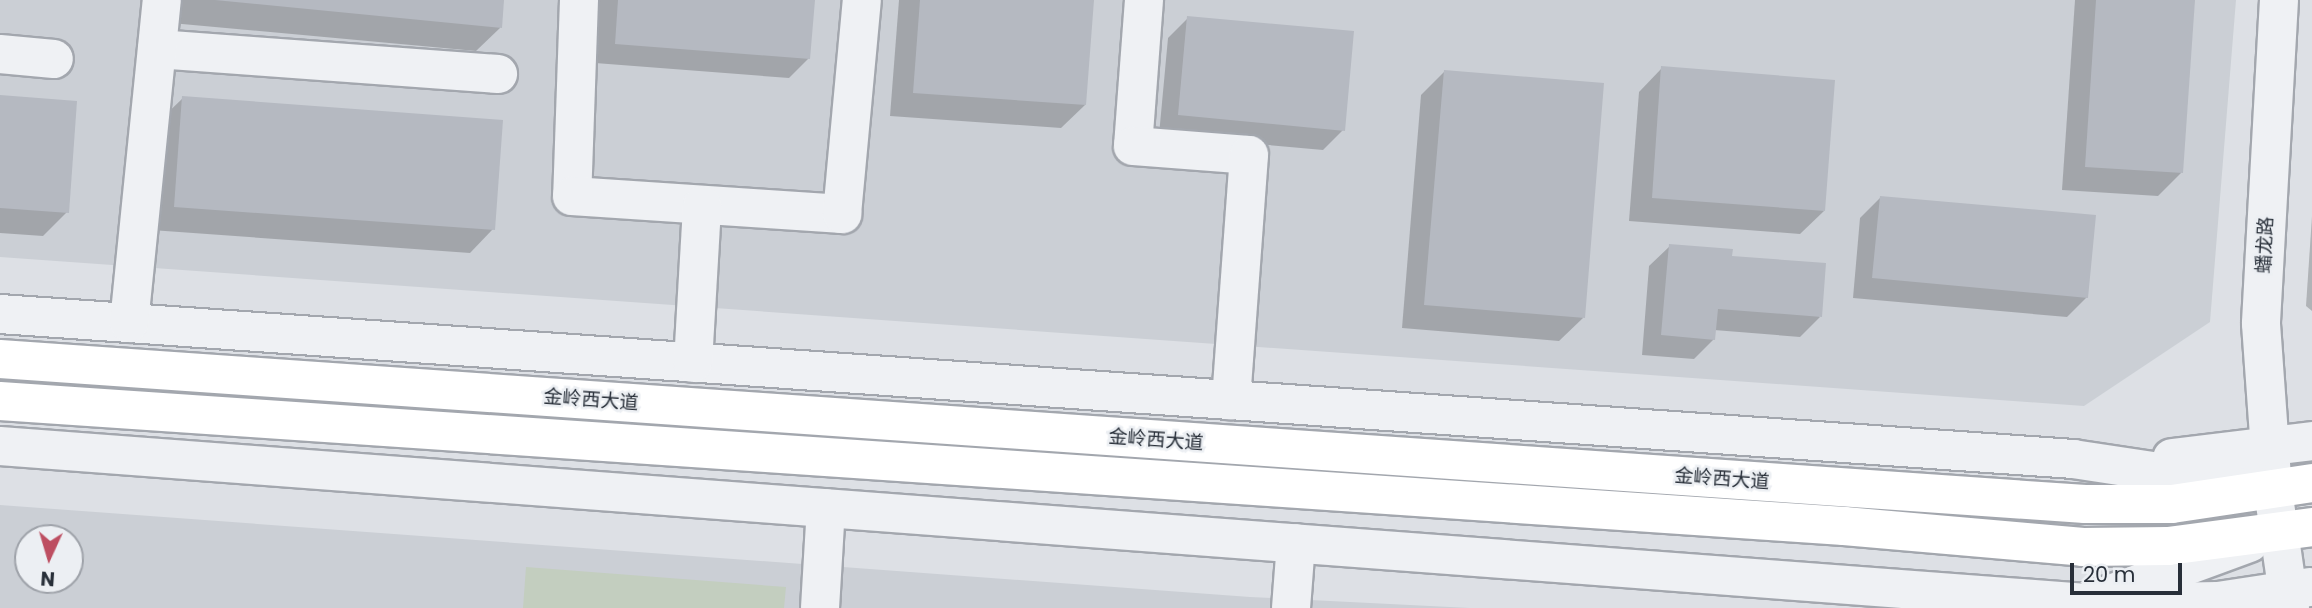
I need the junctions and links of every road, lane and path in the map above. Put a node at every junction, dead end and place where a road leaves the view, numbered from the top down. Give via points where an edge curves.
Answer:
1 (162, 0) edge
2 (579, 0) edge
3 (862, 0) edge
4 (1144, 0) edge
5 (2279, 0) edge
6 (157, 49) junction
7 (0, 54) edge
8 (54, 59) dead end
9 (498, 74) dead end
10 (702, 205) junction
11 (0, 314) edge
12 (129, 323) junction
13 (0, 359) edge
14 (694, 363) junction
15 (1231, 400) junction
16 (0, 401) edge
17 (2312, 441) edge
18 (0, 446) edge
19 (2270, 449) junction
20 (2073, 459) junction
21 (2312, 469) edge
22 (2312, 483) edge
23 (2273, 489) junction
24 (826, 508) junction
25 (2301, 531) edge
26 (1296, 543) junction
27 (2296, 595) edge
28 (2086, 603) junction
29 (820, 608) edge
30 (1291, 608) edge

1 - 6 street
2 - 10 street via 572,196
3 - 10 street via 842,214
4 - 15 street via 1133,146 1249,155
5 - 19 street, 蟠龙路 via 2261,324
6 - 9 street
6 - 12 street
7 - 8 street
10 - 14 street
11 - 12 street
12 - 14 street
13 - 23 main road, 金岭西大道 via 2085,504 2172,504
14 - 15 street
15 - 20 street
16 - 25 main road, 金岭西大道 via 1844,526 2083,547 2168,547
17 - 19 street
18 - 24 street
19 - 20 street via 2197,457
19 - 23 street, 蟠龙路
20 - 23 street
21 - 23 street
22 - 23 main road, 金岭西大道
23 - 25 street, 蟠龙路
24 - 26 street
24 - 29 street
25 - 27 street, 蟠龙路
25 - 28 street
26 - 28 street
26 - 30 street
27 - 28 street

